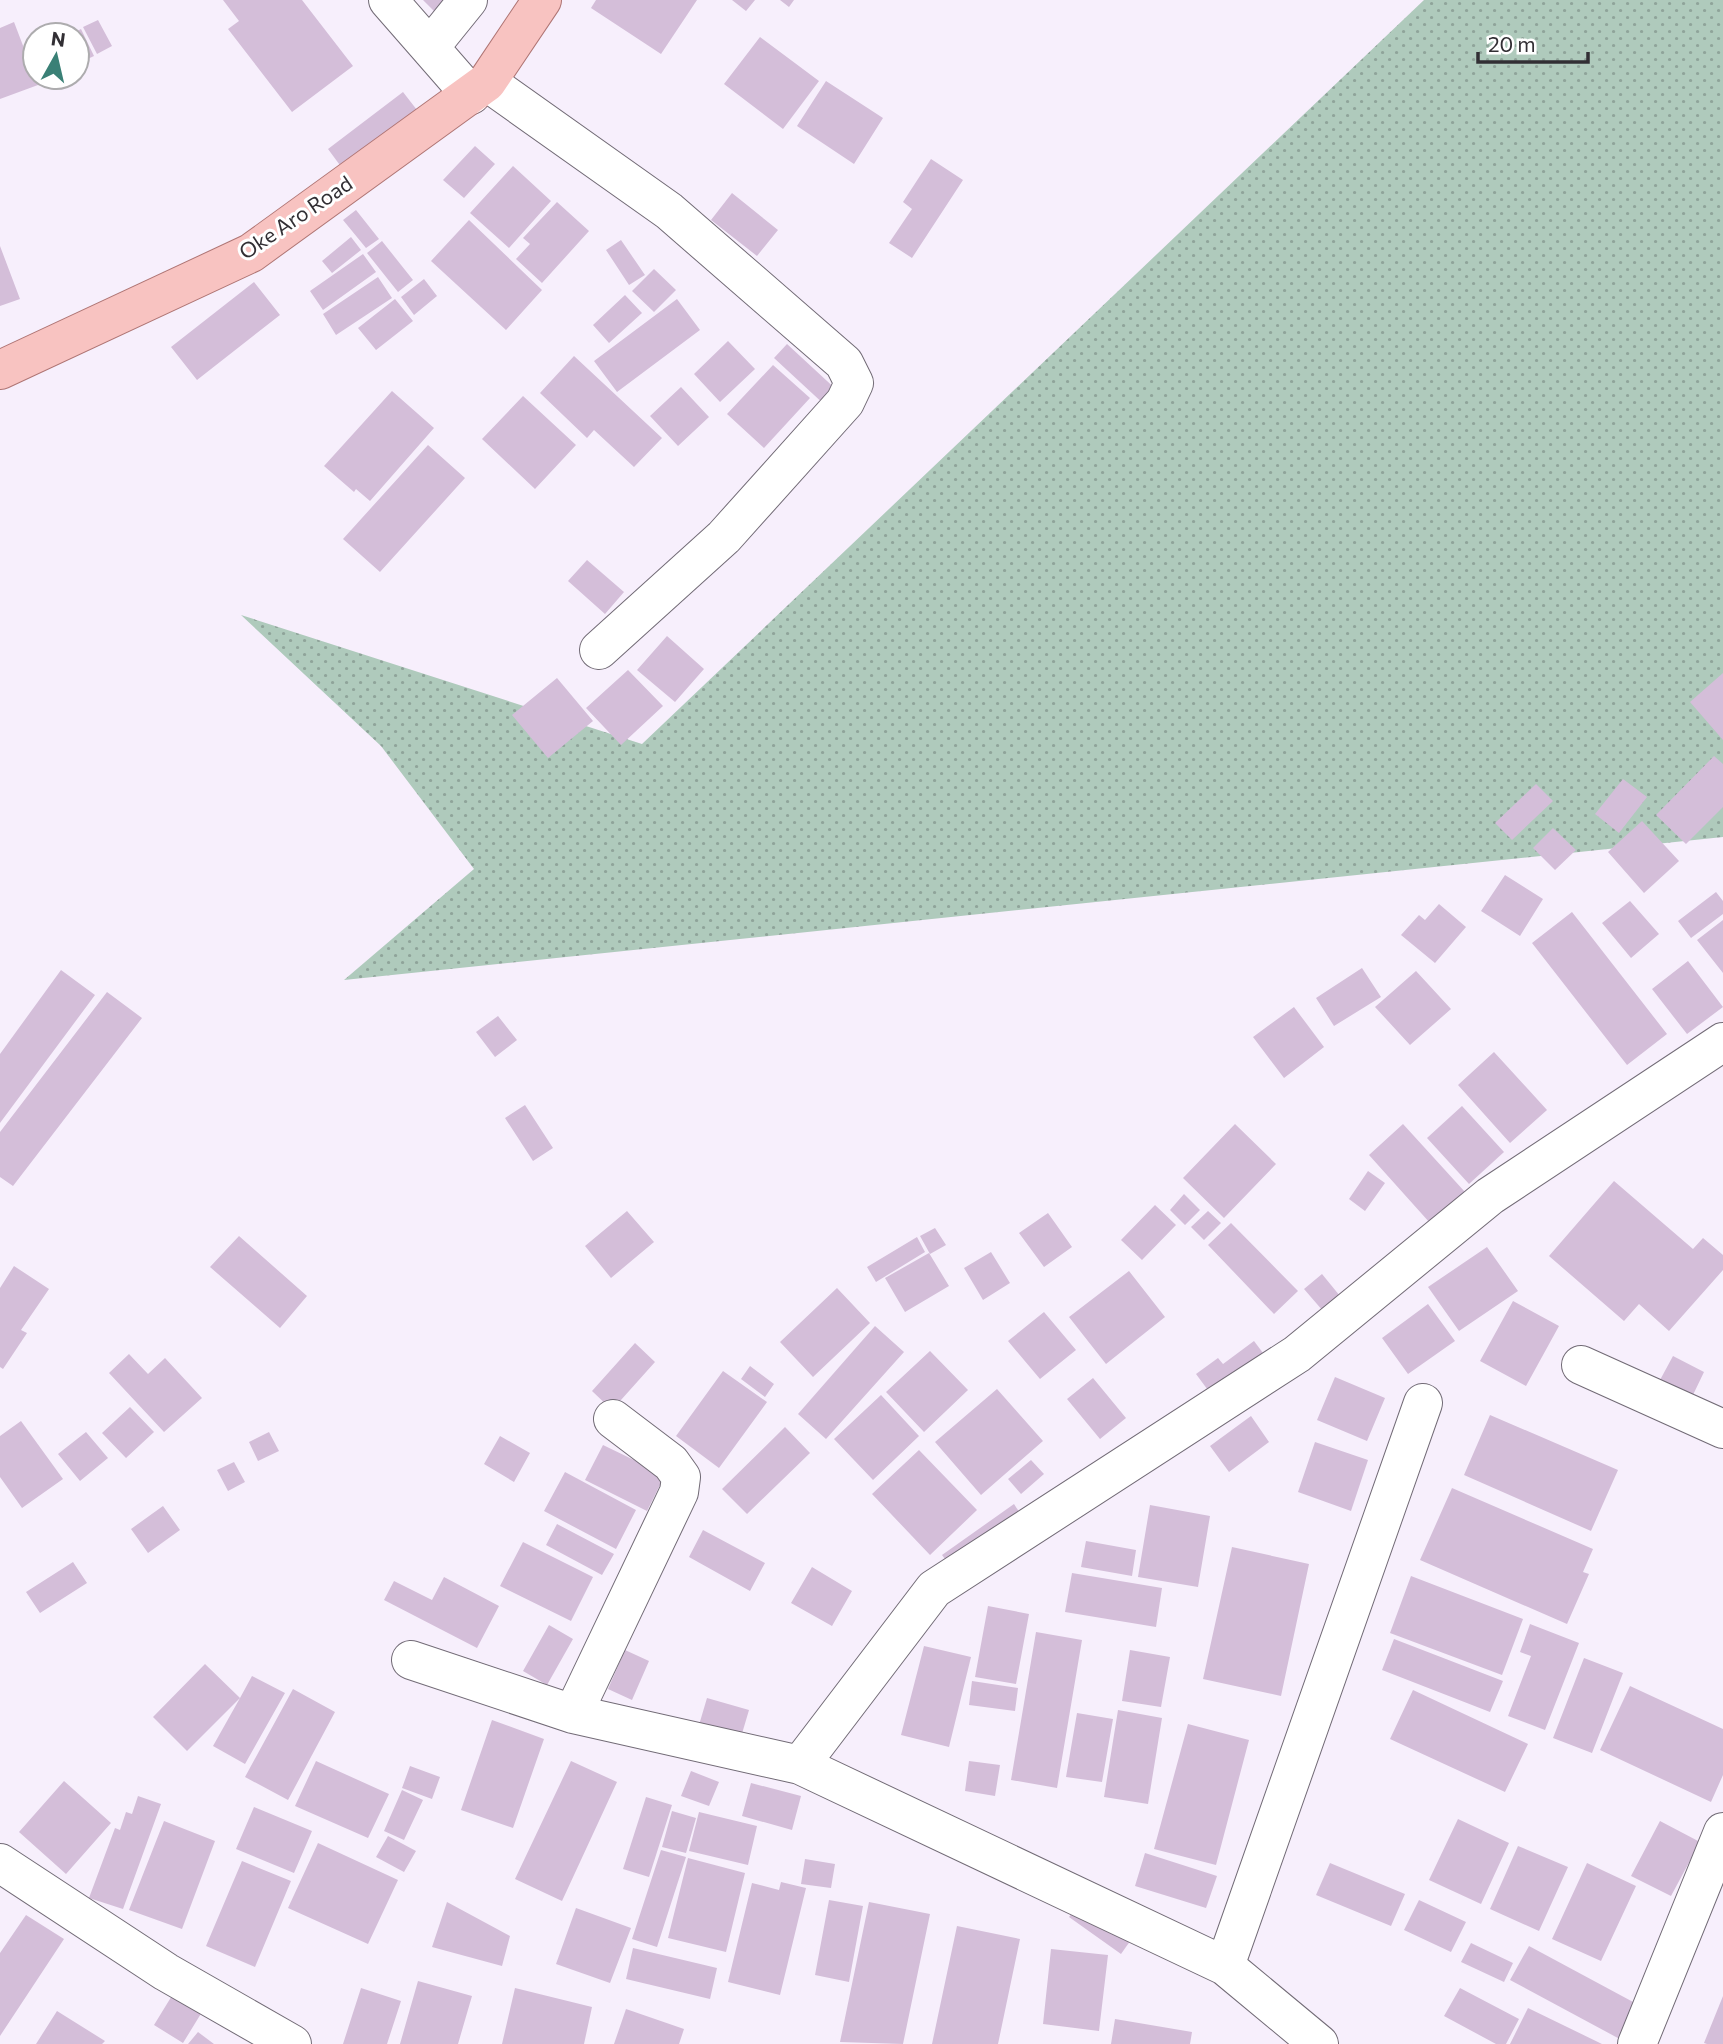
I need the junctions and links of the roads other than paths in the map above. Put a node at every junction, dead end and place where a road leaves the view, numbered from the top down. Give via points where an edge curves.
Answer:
1 (388, 0) edge
2 (468, 0) edge
3 (542, 0) edge
4 (430, 47) junction
5 (479, 88) junction
6 (0, 370) edge
7 (599, 649) dead end
8 (1723, 1042) edge
9 (1581, 1366) dead end
10 (1423, 1403) dead end
11 (613, 1419) dead end
12 (1723, 1429) edge
13 (411, 1660) dead end
14 (573, 1714) junction
15 (800, 1765) junction
16 (1723, 1832) edge
17 (0, 1864) edge
18 (1225, 1966) junction
19 (292, 2044) edge
20 (1319, 2044) edge
21 (1637, 2044) edge

1 - 4 street
2 - 4 street
3 - 5 main road, Oke Aro Road
4 - 5 street
5 - 6 main road, Oke Aro Road via 251,253
5 - 7 street via 669,211 844,363 854,383 845,402 724,537
8 - 15 street via 1490,1196 1297,1354 934,1589
9 - 12 street
10 - 18 street
11 - 14 street via 671,1463 681,1477 680,1485
13 - 14 street
14 - 15 street
15 - 18 street
16 - 21 street
17 - 19 street via 166,1972
18 - 20 street

